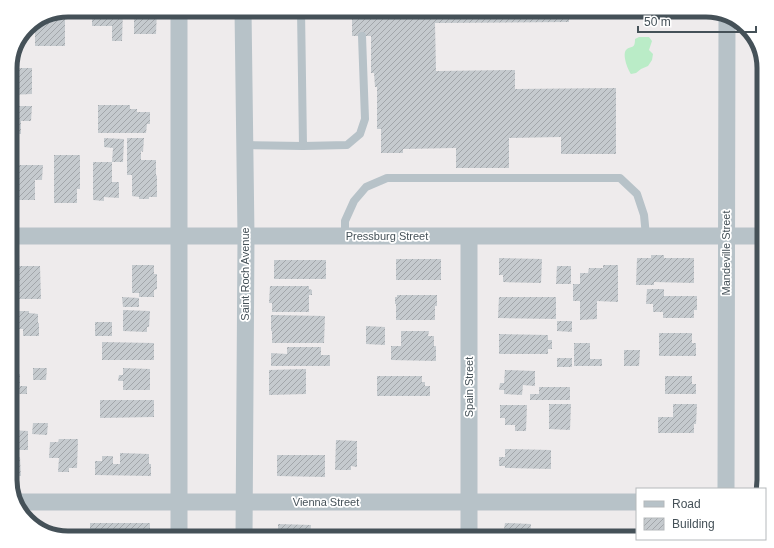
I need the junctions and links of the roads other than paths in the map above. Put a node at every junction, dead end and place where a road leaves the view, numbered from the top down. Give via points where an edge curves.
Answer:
1 (179, 17) edge
2 (243, 17) edge
3 (301, 17) edge
4 (726, 22) edge
5 (362, 36) dead end
6 (244, 145) junction
7 (303, 146) junction
8 (17, 236) edge
9 (179, 236) junction
10 (246, 236) junction
11 (345, 236) junction
12 (469, 236) junction
13 (646, 236) junction
14 (726, 236) junction
15 (757, 236) edge
16 (726, 488) edge
17 (22, 502) edge
18 (179, 502) junction
19 (244, 502) junction
20 (469, 502) junction
21 (636, 502) edge
22 (179, 531) edge
23 (244, 531) edge
24 (469, 531) edge

1 - 9 street
2 - 6 street, Saint Roch Avenue
3 - 7 lane
4 - 14 street, Mandeville Street
5 - 7 lane via 365,119 360,134 347,145
6 - 7 lane
6 - 10 street, Saint Roch Avenue
8 - 9 street, Pressburg Street
9 - 10 street, Pressburg Street
9 - 18 street
10 - 11 street, Pressburg Street
10 - 19 street, Saint Roch Avenue
11 - 12 street, Pressburg Street
11 - 13 lane via 345,221 354,201 366,187 387,178 620,178 637,194 644,215
12 - 13 street, Pressburg Street
12 - 20 street, Spain Street
13 - 14 street, Pressburg Street
14 - 15 street, Pressburg Street
14 - 16 street, Mandeville Street
17 - 18 street, Vienna Street
18 - 19 street, Vienna Street
18 - 22 street
19 - 20 street, Vienna Street
19 - 23 street, Saint Roch Avenue
20 - 21 street, Vienna Street
20 - 24 street, Spain Street

